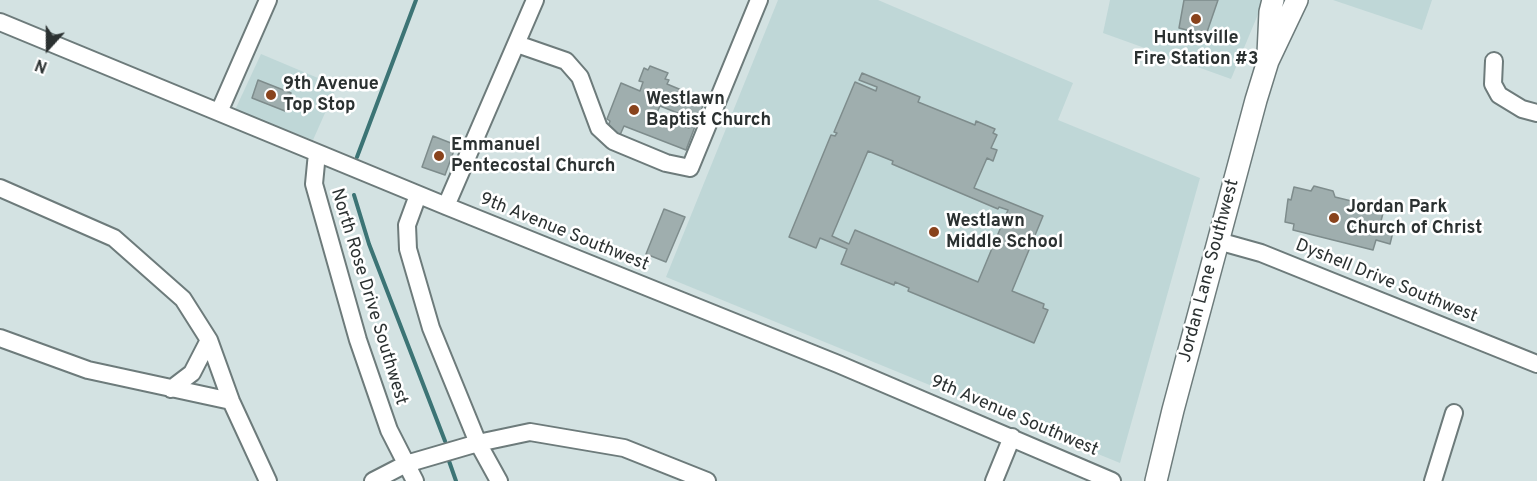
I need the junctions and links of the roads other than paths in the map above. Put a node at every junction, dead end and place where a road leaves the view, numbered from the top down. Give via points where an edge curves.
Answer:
1 (268, 0) edge
2 (535, 0) edge
3 (759, 0) edge
4 (1273, 0) edge
5 (1296, 0) edge
6 (0, 22) edge
7 (517, 44) junction
8 (1268, 61) junction
9 (1494, 61) dead end
10 (219, 112) junction
11 (1537, 113) edge
12 (317, 153) junction
13 (0, 188) edge
14 (418, 195) junction
15 (446, 206) junction
16 (1218, 241) junction
17 (0, 338) edge
18 (209, 340) junction
19 (1537, 364) edge
20 (171, 389) junction
21 (231, 401) junction
22 (1454, 413) dead end
23 (1012, 437) junction
24 (478, 443) junction
25 (406, 464) junction
26 (268, 481) edge
27 (373, 481) edge
28 (415, 481) edge
29 (499, 481) edge
30 (707, 481) edge
31 (994, 481) edge
32 (1112, 481) edge
33 (1156, 481) edge
34 (1432, 481) edge

1 - 10 street
2 - 7 street
3 - 7 street via 690,168 666,163 613,141 599,128 580,77 566,61
4 - 8 main road, Jordan Lane Southwest
5 - 8 main road, Jordan Lane Southwest
6 - 10 street, 9th Avenue Southwest
7 - 15 street
8 - 16 main road, Jordan Lane Southwest
9 - 11 street via 1492,78 1499,95 1512,105
10 - 12 street, 9th Avenue Southwest
12 - 14 street, 9th Avenue Southwest
12 - 25 street, North Rose Drive Southwest via 314,184 357,340 389,430
13 - 18 street via 114,238 183,299
14 - 15 street, 9th Avenue Southwest
14 - 24 street via 407,225 408,249 431,328
15 - 23 street, 9th Avenue Southwest
16 - 19 street, Dyshell Drive Southwest via 1261,253
16 - 33 main road, Jordan Lane Southwest
17 - 20 street via 88,370
18 - 20 street via 192,373
18 - 21 street
20 - 21 street
21 - 26 street
22 - 34 street
23 - 31 street
23 - 32 street, 9th Avenue Southwest
24 - 25 street
24 - 29 street
24 - 30 street via 530,432 624,448
25 - 27 street
25 - 28 street, North Rose Drive Southwest

